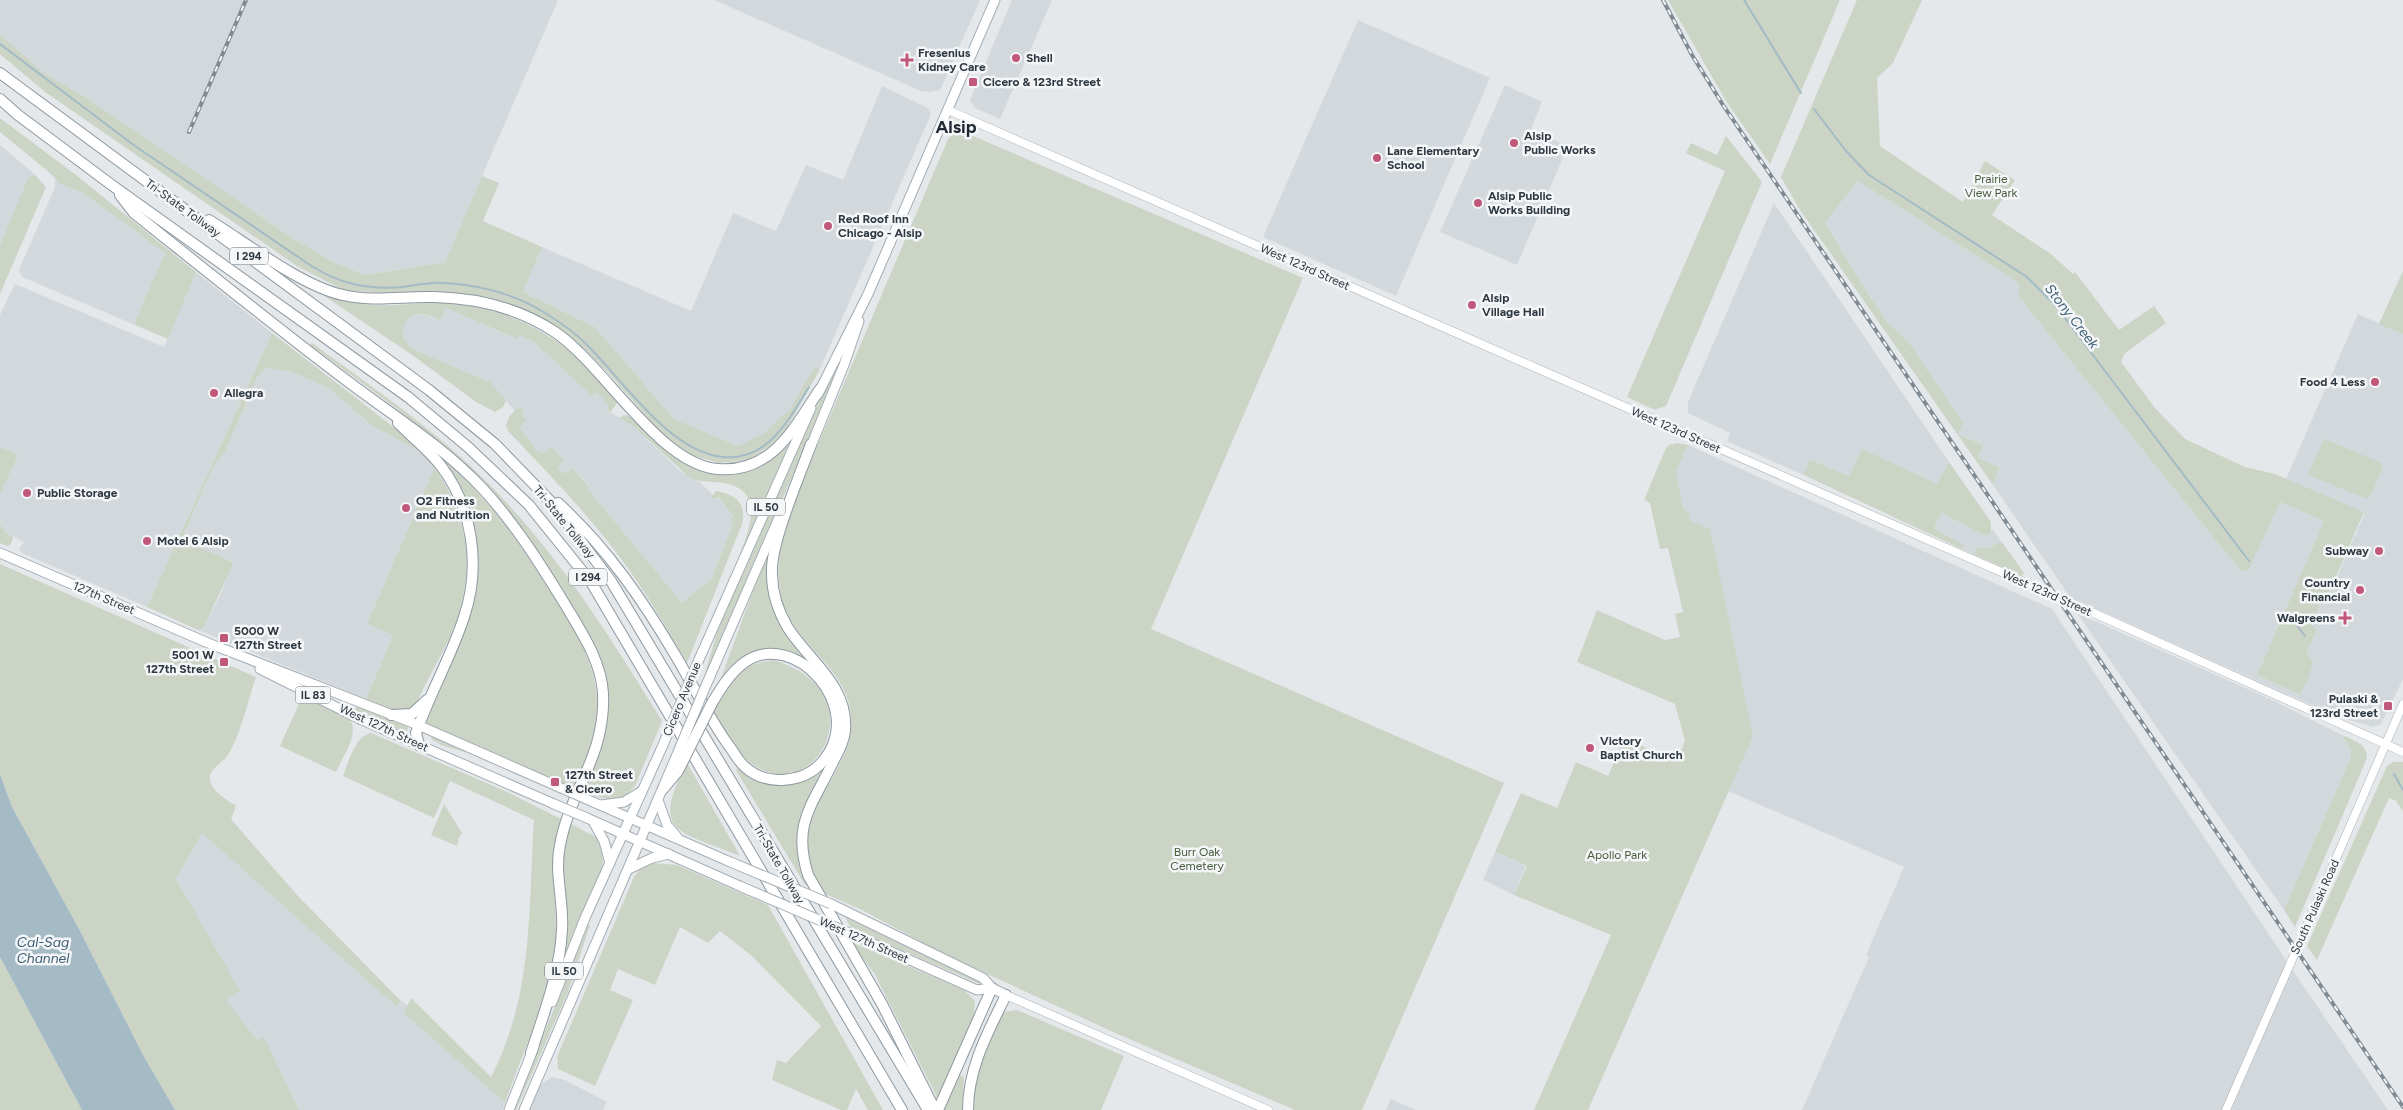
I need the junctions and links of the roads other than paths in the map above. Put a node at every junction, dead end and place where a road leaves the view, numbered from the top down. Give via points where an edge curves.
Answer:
1 (995, 0) edge
2 (0, 73) edge
3 (0, 99) edge
4 (948, 110) junction
5 (125, 166) junction
6 (113, 186) junction
7 (868, 294) junction
8 (820, 389) junction
9 (377, 404) junction
10 (495, 444) junction
11 (811, 444) junction
12 (0, 553) edge
13 (208, 643) junction
14 (433, 691) junction
15 (2403, 704) edge
16 (391, 715) junction
17 (418, 726) junction
18 (2386, 744) junction
19 (419, 745) junction
20 (2403, 752) edge
21 (676, 767) junction
22 (663, 789) joint
23 (642, 791) junction
24 (658, 800) junction
25 (597, 804) junction
26 (630, 818) junction
27 (590, 819) junction
28 (648, 826) junction
29 (623, 834) junction
30 (678, 839) junction
31 (641, 842) junction
32 (669, 854) junction
33 (610, 863) junction
34 (629, 869) junction
35 (992, 988) junction
36 (1006, 995) junction
37 (532, 1053) junction
38 (509, 1110) edge
39 (524, 1110) edge
40 (902, 1110) edge
41 (928, 1110) edge
42 (937, 1110) edge
43 (968, 1110) edge
44 (1268, 1110) edge
45 (2226, 1110) edge

1 - 4 main road, Cicero Avenue / IL 50
2 - 5 highway, Tri-State Tollway / I 294
3 - 6 highway, Tri-State Tollway / I 294
4 - 7 main road, Cicero Avenue / IL 50
4 - 18 street, West 123rd Street
5 - 8 highway via 315,286 367,299 433,297 477,300 534,320 556,332 667,445 698,465 736,469 773,453 785,442
5 - 10 highway, Tri-State Tollway / I 294 via 335,318
6 - 9 highway via 134,212
6 - 40 highway, Tri-State Tollway / I 294 via 408,397 468,447 529,505 591,582
7 - 8 main road, Cicero Avenue / IL 50
7 - 11 main road, Cicero Avenue / IL 50 via 844,365
8 - 23 main road, Cicero Avenue / IL 50, bridge
9 - 14 highway via 446,472 458,493 470,532 473,562 469,602
9 - 37 highway via 417,430 452,460 515,526 583,634 599,671 603,693 601,728 596,752 566,822 559,849 562,928 559,956
10 - 21 highway, bridge via 574,518 612,559 649,611 718,731 744,766 765,778 786,780 822,763 837,736 834,704 826,686 801,663 788,657 766,655 746,662 728,677 712,703
10 - 41 highway, Tri-State Tollway / I 294 via 552,503 611,581
11 - 21 main road, Cicero Avenue / IL 50, bridge via 704,690
11 - 42 highway via 775,547 771,572 779,611 789,629 838,691 845,716 845,732 804,820 802,854 808,875 882,1004
12 - 13 main road, 127th Street / IL 83
13 - 16 main road, West 127th Street / IL 83
13 - 19 main road, West 127th Street / IL 83
14 - 16 highway via 412,714
14 - 17 highway
15 - 18 street, South Pulaski Road
16 - 17 main road, West 127th Street / IL 83
17 - 19 highway
17 - 25 main road, West 127th Street / IL 83, bridge
18 - 20 street, West 123rd Street
18 - 45 street, South Pulaski Road, bridge
19 - 27 main road, West 127th Street / IL 83, bridge
21 - 22 highway
22 - 24 main road, IL 50
23 - 25 main road via 624,802
23 - 26 main road, Cicero Avenue / IL 50
24 - 28 main road, IL 50
24 - 30 main road via 667,825
25 - 26 main road, West 127th Street / IL 83
26 - 28 main road, West 127th Street / IL 83
26 - 29 main road, Cicero Avenue / IL 50
27 - 29 main road, West 127th Street / IL 83
27 - 33 main road via 604,841
28 - 30 main road, West 127th Street
28 - 31 main road, IL 50
29 - 31 main road, West 127th Street / IL 83
29 - 33 main road, Cicero Avenue / IL 50
30 - 35 main road, West 127th Street, bridge via 831,904 983,978
31 - 32 main road, West 127th Street
31 - 34 main road, IL 50
32 - 34 main road
32 - 35 main road, West 127th Street, bridge via 977,990
33 - 37 main road, Cicero Avenue / IL 50
34 - 39 main road, IL 50
35 - 36 main road, West 127th Street
35 - 42 highway
36 - 43 highway via 980,1048 968,1091
36 - 44 street, West 127th Street
37 - 38 main road, Cicero Avenue / IL 50

